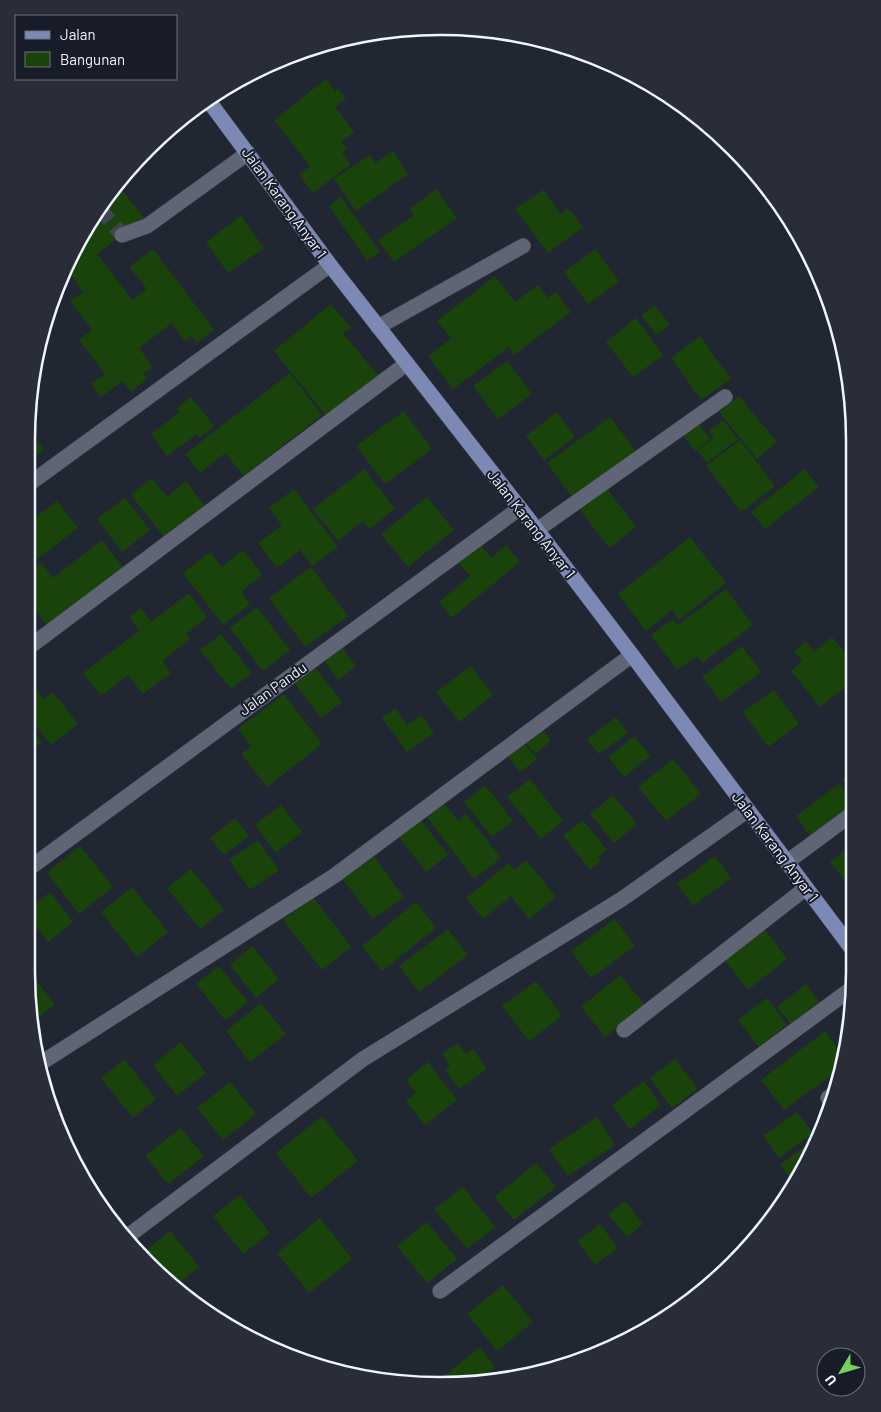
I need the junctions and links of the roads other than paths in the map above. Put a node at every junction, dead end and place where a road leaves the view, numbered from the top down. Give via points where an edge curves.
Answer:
1 (212, 105) edge
2 (248, 153) junction
3 (122, 235) dead end
4 (523, 246) dead end
5 (330, 266) junction
6 (378, 327) junction
7 (406, 364) junction
8 (725, 397) dead end
9 (35, 480) edge
10 (520, 508) junction
11 (537, 530) junction
12 (35, 643) edge
13 (632, 655) junction
14 (748, 810) junction
15 (846, 818) edge
16 (787, 862) junction
17 (35, 864) edge
18 (806, 888) junction
19 (846, 941) edge
20 (845, 993) edge
21 (624, 1030) dead end
22 (45, 1059) edge
23 (131, 1233) edge
24 (440, 1291) dead end

1 - 2 main road, Jalan Karang Anyar 1
2 - 3 street via 147,226
2 - 5 main road, Jalan Karang Anyar 1
4 - 6 street
5 - 6 main road, Jalan Karang Anyar 1
5 - 9 street
6 - 7 main road, Jalan Karang Anyar 1
7 - 10 main road, Jalan Karang Anyar 1
7 - 12 street
8 - 11 street
10 - 11 main road, Jalan Karang Anyar 1
10 - 17 street, Jalan Pandu
11 - 13 main road, Jalan Karang Anyar 1
13 - 14 main road, Jalan Karang Anyar 1
13 - 22 street via 334,876
14 - 16 main road, Jalan Karang Anyar 1
14 - 23 street via 622,899 363,1059
15 - 16 street
16 - 18 main road, Jalan Karang Anyar 1
18 - 19 main road, Jalan Karang Anyar 1
18 - 21 street
20 - 24 street

